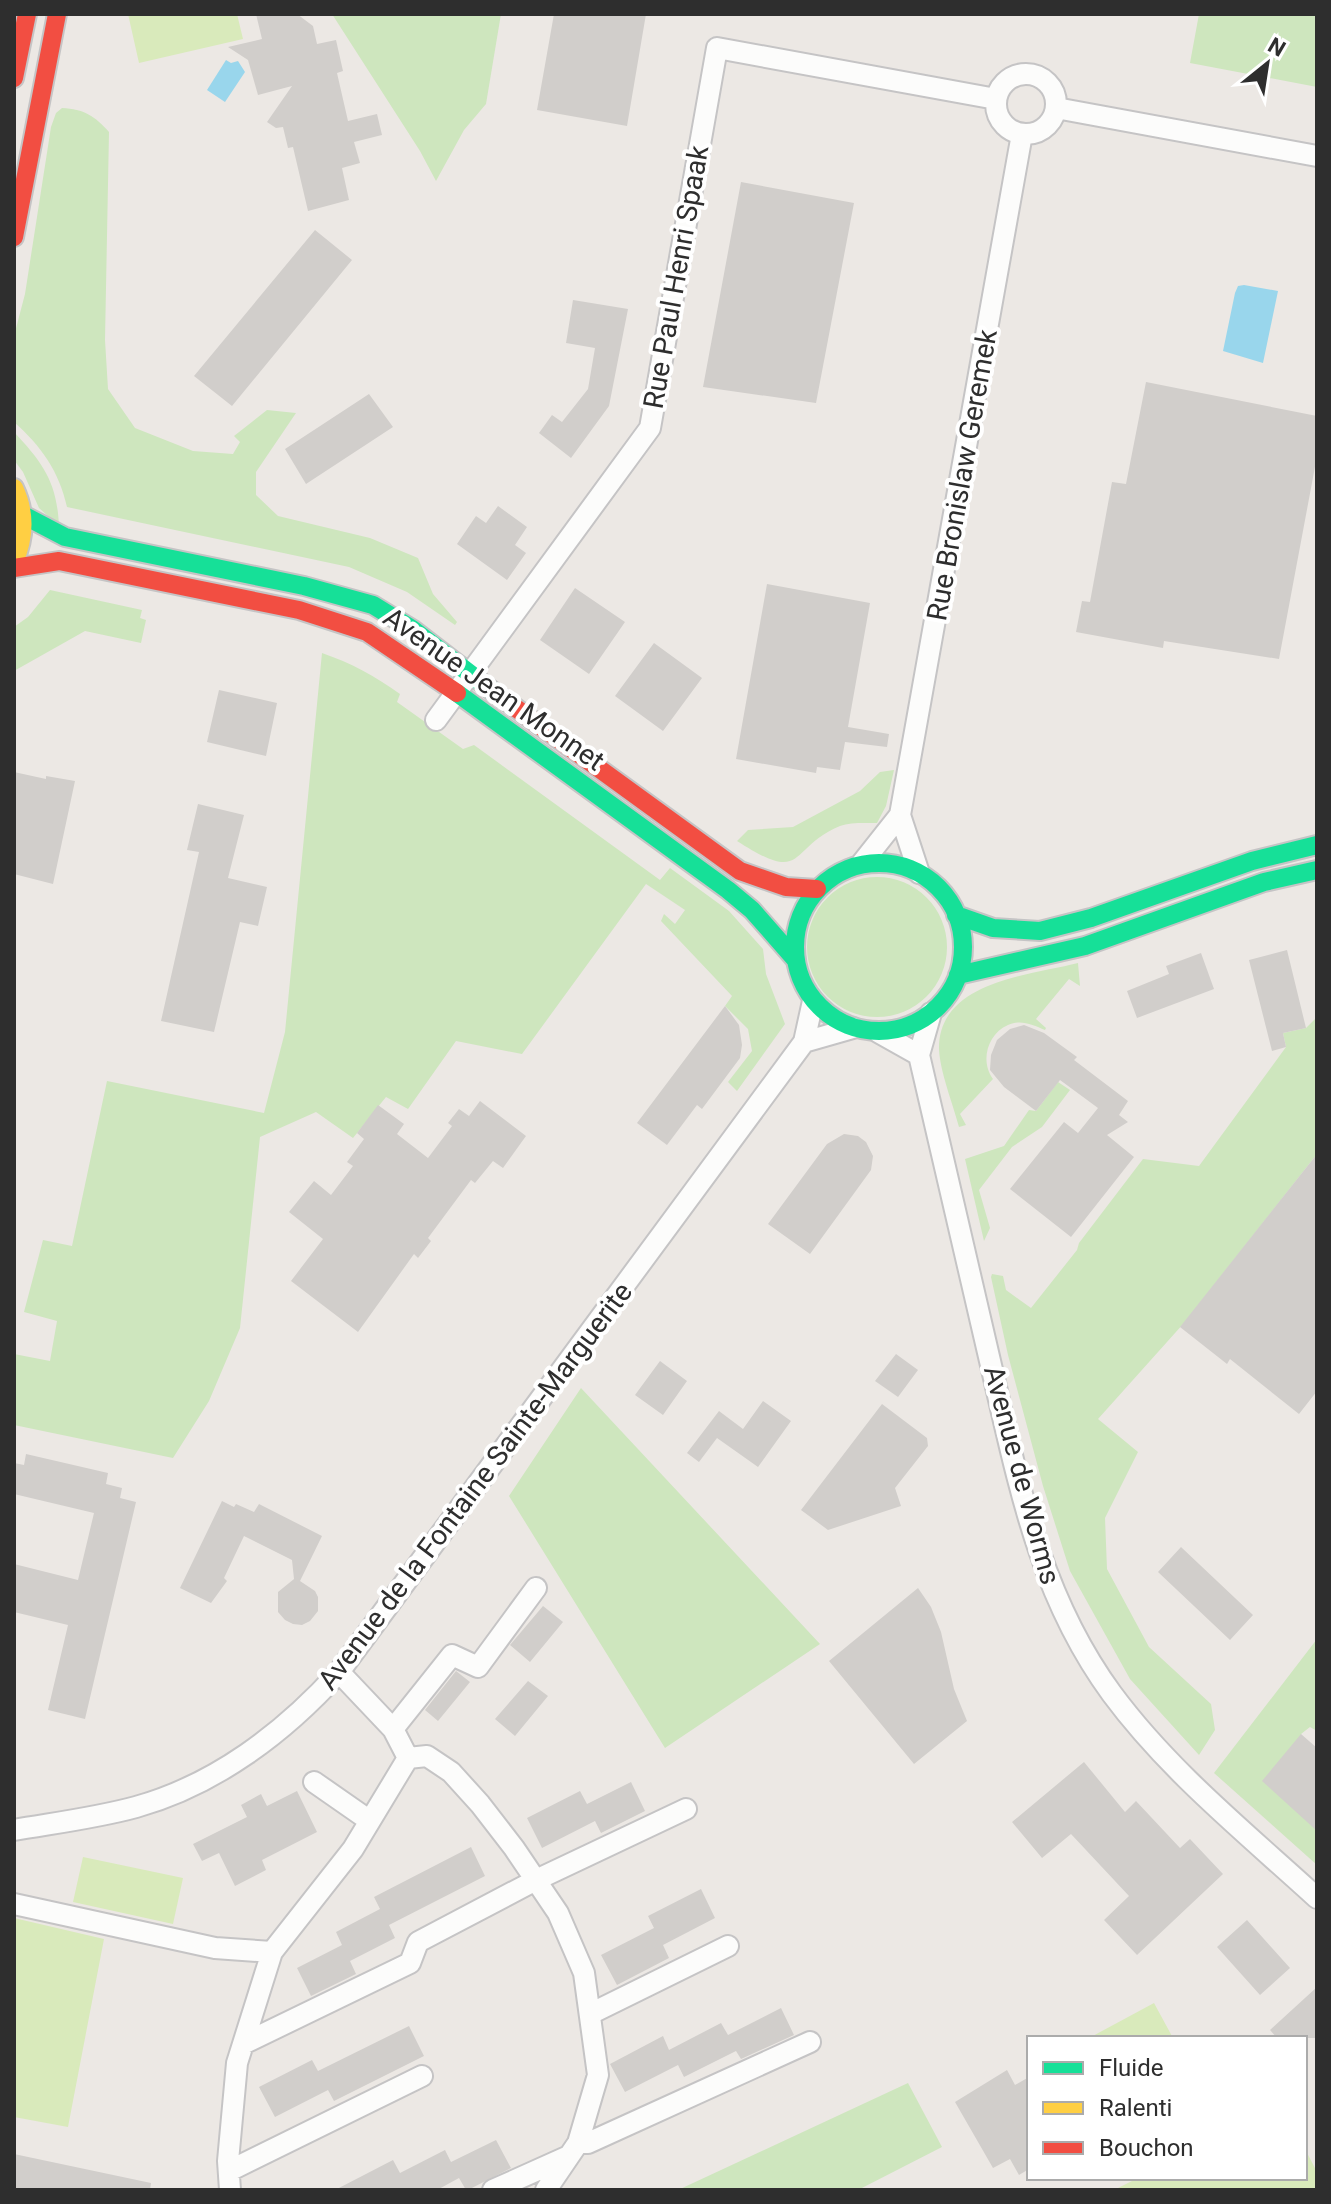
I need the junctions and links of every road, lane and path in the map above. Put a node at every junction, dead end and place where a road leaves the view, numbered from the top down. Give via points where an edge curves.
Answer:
1 (27, 14) edge
2 (57, 14) edge
3 (15, 75) edge
4 (42, 90) junction
5 (996, 99) junction
6 (1056, 108) junction
7 (1022, 134) junction
8 (1317, 156) edge
9 (14, 237) edge
10 (14, 488) edge
11 (23, 515) junction
12 (14, 565) edge
13 (469, 674) junction
14 (456, 691) junction
15 (436, 720) dead end
16 (900, 815) junction
17 (1317, 845) edge
18 (862, 863) junction
19 (1317, 870) edge
20 (919, 873) junction
21 (817, 889) junction
22 (956, 915) junction
23 (795, 959) junction
24 (958, 975) junction
25 (813, 1001) junction
26 (931, 1013) junction
27 (853, 1028) junction
28 (878, 1032) junction
29 (804, 1042) junction
30 (919, 1055) junction
31 (536, 1588) dead end
32 (339, 1672) junction
33 (393, 1729) junction
34 (408, 1758) junction
35 (314, 1782) dead end
36 (686, 1809) dead end
37 (370, 1821) junction
38 (14, 1830) edge
39 (536, 1880) junction
40 (1317, 1898) edge
41 (14, 1904) edge
42 (728, 1946) dead end
43 (272, 1952) junction
44 (590, 2014) junction
45 (810, 2042) dead end
46 (243, 2044) junction
47 (422, 2076) dead end
48 (574, 2149) junction
49 (230, 2181) edge
50 (493, 2190) edge
51 (546, 2190) edge

1 - 3 street
2 - 4 street
3 - 4 street
4 - 9 street
5 - 6 street via 1005,82 1032,74 1047,83
5 - 7 street via 999,118
5 - 13 street, Rue Paul Henri Spaak via 717,48 650,428
6 - 7 street via 1048,125
6 - 8 street
7 - 16 street, Rue Bronislaw Geremek
10 - 11 street
11 - 12 street
11 - 13 street, Avenue Jean Monnet via 65,537 373,605
12 - 14 street, Avenue Jean Monnet via 59,561 299,610 367,632
13 - 14 street, Rue Paul Henri Spaak
13 - 21 street, Avenue Jean Monnet via 740,871 786,887
14 - 15 street, Rue Paul Henri Spaak
14 - 23 street, Avenue Jean Monnet via 728,890
16 - 18 street, Rue Bronislaw Geremek
16 - 20 street, Rue Bronislaw Geremek
17 - 22 street via 1040,931 993,928
18 - 20 street via 891,863
18 - 21 street
19 - 24 street via 1264,882 1085,946
20 - 22 street via 945,896
21 - 23 street via 795,934
22 - 24 street via 963,955
23 - 25 street
24 - 26 street via 948,996
25 - 27 street
25 - 29 street, Avenue de la Fontaine Sainte-Marguerite
26 - 28 street via 906,1027
26 - 30 street, Avenue de Worms
27 - 28 street
27 - 29 street
28 - 30 street
29 - 32 street, Avenue de la Fontaine Sainte-Marguerite
30 - 40 street, Avenue de Worms via 1011,1451 1049,1584 1111,1693 1146,1736
31 - 33 street via 478,1667 452,1655
32 - 33 street
32 - 38 street, Avenue de la Fontaine Sainte-Marguerite via 275,1734 194,1785 134,1808
33 - 34 street
34 - 37 street
34 - 39 street via 427,1756 451,1772
35 - 37 street
36 - 39 street
37 - 43 street
39 - 44 street via 558,1913 584,1973
39 - 46 street via 418,1942 410,1963
41 - 43 street via 215,1948
42 - 44 street
43 - 46 street
44 - 48 street via 598,2075
45 - 48 street
46 - 49 street via 237,2063
47 - 49 street
48 - 50 street
48 - 51 street

